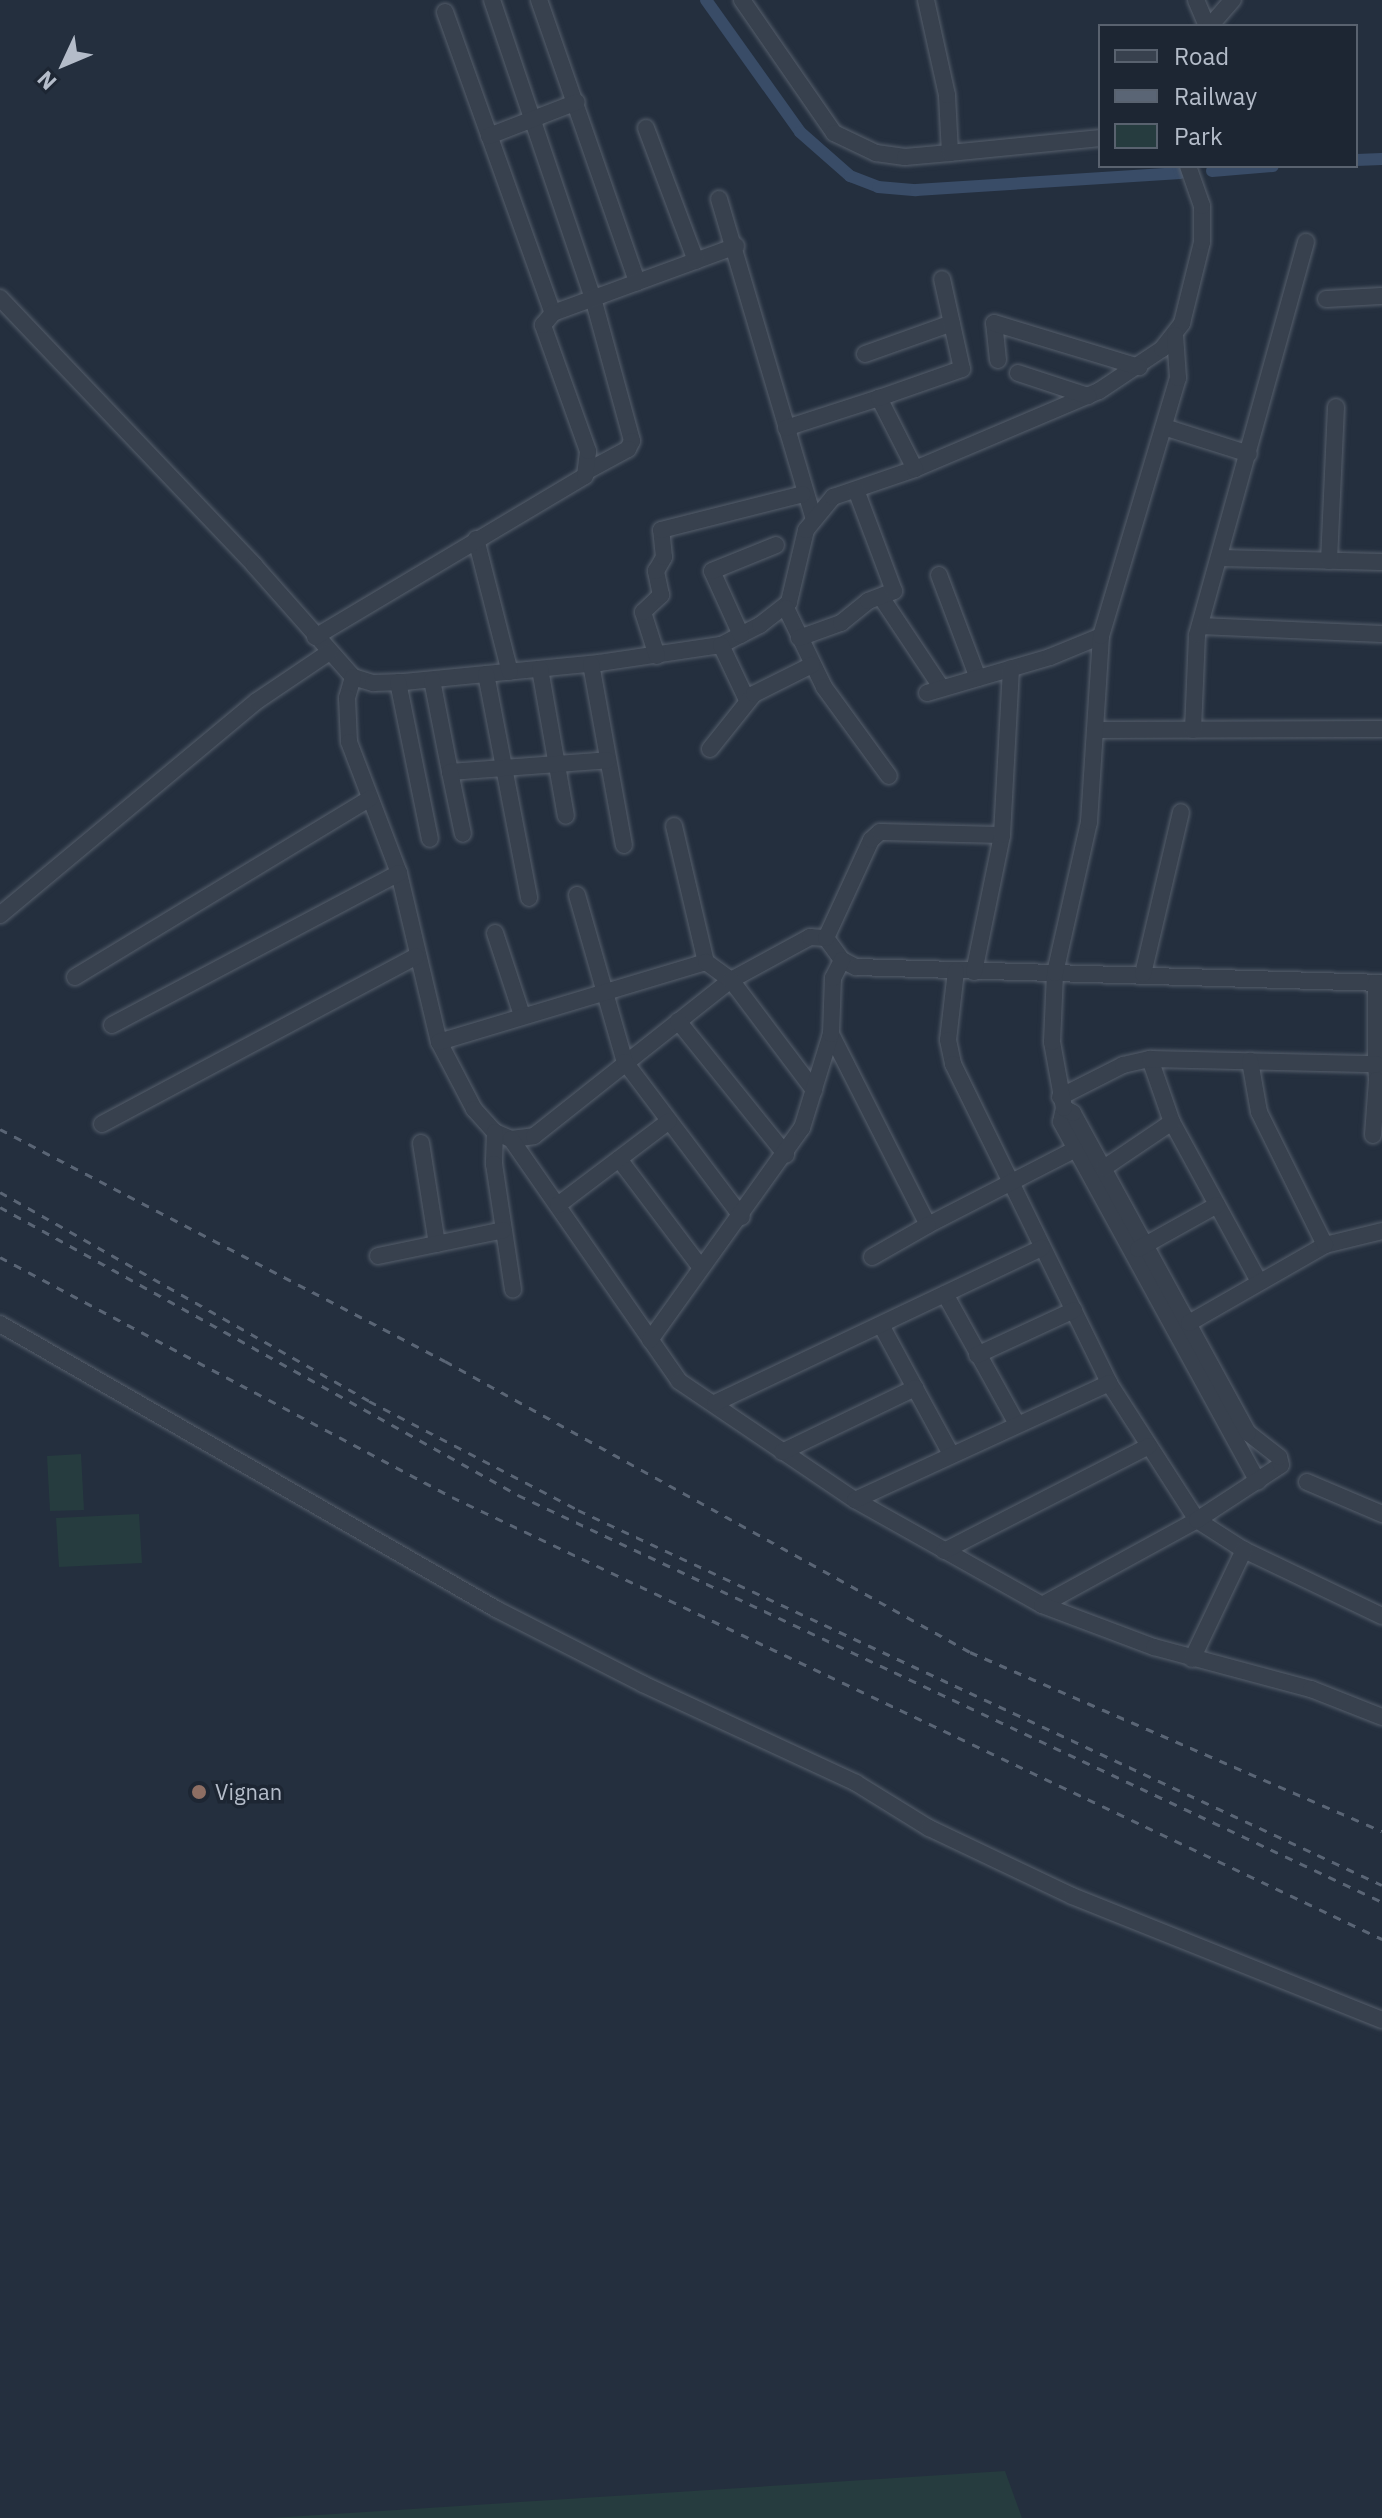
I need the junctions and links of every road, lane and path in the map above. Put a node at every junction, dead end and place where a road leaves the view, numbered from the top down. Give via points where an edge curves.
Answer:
1 (492, 0) edge
2 (539, 0) edge
3 (742, 0) edge
4 (926, 0) edge
5 (1196, 0) edge
6 (1233, 0) edge
7 (445, 12) dead end
8 (1207, 24) edge
9 (1210, 24) edge
10 (577, 102) junction
11 (529, 118) junction
12 (646, 128) dead end
13 (489, 136) junction
14 (1098, 138) edge
15 (950, 153) junction
16 (1189, 168) edge
17 (719, 199) dead end
18 (1306, 242) dead end
19 (736, 246) junction
20 (696, 261) junction
21 (942, 279) dead end
22 (637, 282) junction
23 (1382, 296) edge
24 (0, 298) edge
25 (593, 298) junction
26 (1326, 299) dead end
27 (553, 313) junction
28 (952, 323) junction
29 (1175, 335) junction
30 (865, 354) dead end
31 (998, 360) dead end
32 (1139, 367) junction
33 (1018, 373) dead end
34 (1088, 396) junction
35 (879, 398) junction
36 (1336, 407) dead end
37 (1164, 427) junction
38 (786, 428) junction
39 (1249, 454) junction
40 (915, 469) junction
41 (589, 470) junction
42 (856, 490) junction
43 (803, 494) junction
44 (813, 516) junction
45 (476, 539) junction
46 (776, 545) dead end
47 (1220, 558) junction
48 (1329, 561) junction
49 (1382, 562) edge
50 (939, 575) dead end
51 (881, 597) junction
52 (786, 608) junction
53 (1200, 626) junction
54 (1382, 634) edge
55 (741, 635) junction
56 (1101, 636) junction
57 (315, 637) junction
58 (799, 638) junction
59 (721, 645) junction
60 (328, 653) junction
61 (657, 656) junction
62 (591, 664) junction
63 (812, 665) junction
64 (1011, 668) junction
65 (540, 669) junction
66 (510, 672) junction
67 (486, 674) junction
68 (353, 677) junction
69 (978, 678) junction
70 (432, 680) junction
71 (398, 682) junction
72 (747, 700) junction
73 (1382, 729) edge
74 (1099, 730) junction
75 (1193, 730) junction
76 (710, 749) dead end
77 (608, 760) junction
78 (558, 764) junction
79 (502, 768) junction
80 (450, 772) junction
81 (889, 776) dead end
82 (370, 798) junction
83 (1181, 812) dead end
84 (566, 816) dead end
85 (674, 826) dead end
86 (463, 834) dead end
87 (1002, 835) junction
88 (430, 839) dead end
89 (624, 845) dead end
90 (399, 873) junction
91 (577, 895) dead end
92 (529, 898) dead end
93 (0, 915) edge
94 (495, 933) dead end
95 (826, 938) junction
96 (416, 956) junction
97 (842, 960) junction
98 (706, 962) junction
99 (956, 971) junction
100 (974, 972) junction
101 (1055, 973) junction
102 (1143, 974) junction
103 (75, 977) dead end
104 (731, 980) junction
105 (1379, 983) edge
106 (604, 990) junction
107 (522, 1015) junction
108 (678, 1021) junction
109 (112, 1025) dead end
110 (831, 1034) junction
111 (439, 1042) junction
112 (1150, 1059) junction
113 (1250, 1061) junction
114 (625, 1062) junction
115 (1378, 1075) edge
116 (814, 1090) junction
117 (1062, 1102) junction
118 (669, 1121) junction
119 (1172, 1122) junction
120 (102, 1124) dead end
121 (495, 1132) junction
122 (1373, 1135) dead end
123 (511, 1139) junction
124 (421, 1143) dead end
125 (1076, 1149) junction
126 (786, 1155) junction
127 (619, 1159) junction
128 (1104, 1168) junction
129 (1008, 1184) junction
130 (558, 1205) junction
131 (1217, 1205) junction
132 (742, 1217) junction
133 (928, 1225) junction
134 (503, 1230) junction
135 (1382, 1231) edge
136 (437, 1244) junction
137 (1325, 1245) junction
138 (1042, 1248) junction
139 (1140, 1249) junction
140 (378, 1256) dead end
141 (872, 1257) dead end
142 (701, 1268) junction
143 (1258, 1280) junction
144 (513, 1290) dead end
145 (945, 1294) junction
146 (1074, 1310) junction
147 (1189, 1323) junction
148 (0, 1324) edge
149 (881, 1325) junction
150 (650, 1340) junction
151 (977, 1355) junction
152 (1109, 1383) junction
153 (915, 1388) junction
154 (715, 1403) junction
155 (1017, 1424) junction
156 (1149, 1446) junction
157 (782, 1452) junction
158 (951, 1454) junction
159 (1258, 1482) junction
160 (1307, 1482) dead end
161 (855, 1500) junction
162 (1382, 1514) edge
163 (1197, 1520) junction
164 (1244, 1550) junction
165 (944, 1551) junction
166 (1042, 1605) junction
167 (1382, 1616) edge
168 (1192, 1659) junction
169 (1382, 1717) edge
170 (1382, 2020) edge

1 - 11 street
2 - 10 street
3 - 15 street via 834,133 876,153
4 - 15 street via 947,95
5 - 8 street
6 - 9 street
7 - 13 street
10 - 11 street
10 - 22 street
11 - 13 street
11 - 25 street
12 - 20 street
13 - 27 street
14 - 15 street
16 - 29 street via 1204,222 1190,300
17 - 19 street
18 - 39 street
19 - 20 street
19 - 38 street
20 - 22 street
21 - 28 street
22 - 25 street
23 - 26 street
24 - 57 street via 254,565
25 - 27 street
25 - 41 street via 632,441 628,449
27 - 41 street via 543,325 588,451
28 - 30 street
28 - 35 street via 962,369
29 - 32 street
29 - 37 street via 1178,378
31 - 32 street via 994,323
32 - 34 street
33 - 34 street
34 - 40 street
35 - 38 street
35 - 40 street
36 - 48 street
37 - 39 street
37 - 56 street
38 - 43 street
39 - 47 street
40 - 42 street
41 - 45 street via 579,481
42 - 44 street via 833,497
42 - 51 street via 893,579 894,591
43 - 44 street
43 - 61 street via 661,530 664,557 656,571 661,595 643,612
44 - 52 street
45 - 57 street
45 - 66 street
46 - 55 street via 712,571
47 - 48 street
47 - 53 street
48 - 49 street
50 - 69 street
51 - 58 street via 841,623
51 - 69 street via 934,690
52 - 55 street
52 - 58 street
53 - 54 street
53 - 75 street via 1194,652
55 - 59 street
56 - 64 street
56 - 74 street
57 - 60 street
58 - 63 street
59 - 61 street
59 - 72 street
60 - 68 street
60 - 93 street via 257,701
61 - 62 street
62 - 65 street
62 - 77 street
63 - 72 street
63 - 81 street
64 - 69 street
64 - 87 street
65 - 66 street
65 - 78 street
66 - 67 street
67 - 70 street
67 - 79 street
68 - 71 street
68 - 82 street via 347,698 349,742
70 - 71 street
70 - 80 street
71 - 88 street
72 - 76 street
73 - 75 street
74 - 75 street
74 - 101 street via 1089,822
77 - 78 street
77 - 89 street
78 - 79 street
78 - 84 street
79 - 80 street
79 - 92 street
80 - 86 street
82 - 90 street
82 - 103 street
83 - 102 street
85 - 98 street
87 - 95 street via 880,832 871,840
87 - 100 street
90 - 96 street
90 - 109 street
91 - 106 street
94 - 107 street
95 - 97 street
95 - 104 street via 799,940
96 - 111 street
96 - 120 street
97 - 99 street via 856,967
97 - 110 street via 833,978
98 - 104 street
98 - 106 street
99 - 100 street
99 - 129 street via 950,1051
100 - 101 street
101 - 102 street
101 - 117 street via 1052,1042
102 - 105 street
104 - 108 street
104 - 116 street
105 - 115 street
106 - 107 street
106 - 114 street
107 - 111 street
108 - 114 street
108 - 126 street
110 - 116 street
110 - 133 street
111 - 121 street via 459,1088
112 - 113 street
112 - 117 street via 1123,1065
112 - 119 street
113 - 115 street
113 - 137 street via 1259,1112
114 - 118 street
114 - 123 street via 534,1136
115 - 122 street
116 - 126 street
117 - 125 street via 1061,1122
117 - 128 street
118 - 127 street
118 - 132 street
119 - 128 street
119 - 131 street
121 - 123 street
121 - 134 street
123 - 130 street
124 - 136 street
125 - 129 street
125 - 139 street
126 - 132 street
127 - 130 street
127 - 142 street
128 - 139 street
129 - 133 street
129 - 138 street
130 - 150 street
131 - 139 street
131 - 143 street
132 - 142 street
133 - 141 street
134 - 136 street
134 - 144 street
135 - 137 street
136 - 140 street
137 - 143 street
138 - 145 street
138 - 146 street
139 - 147 street
139 - 159 street
142 - 150 street
143 - 147 street
145 - 149 street
145 - 151 street
146 - 151 street
146 - 152 street
147 - 159 street via 1248,1433 1279,1457 1281,1465
148 - 170 street via 496,1609 643,1684 856,1783 929,1828 1072,1896
149 - 153 street
149 - 154 street
150 - 154 street via 679,1381
151 - 155 street
152 - 155 street
152 - 156 street
153 - 157 street
153 - 158 street
154 - 157 street
155 - 158 street
156 - 163 street
156 - 165 street
157 - 161 street
158 - 161 street
159 - 163 street
160 - 162 street
161 - 165 street
163 - 164 street
163 - 166 street
164 - 167 street
164 - 168 street
165 - 166 street
166 - 168 street
168 - 169 street via 1311,1689

